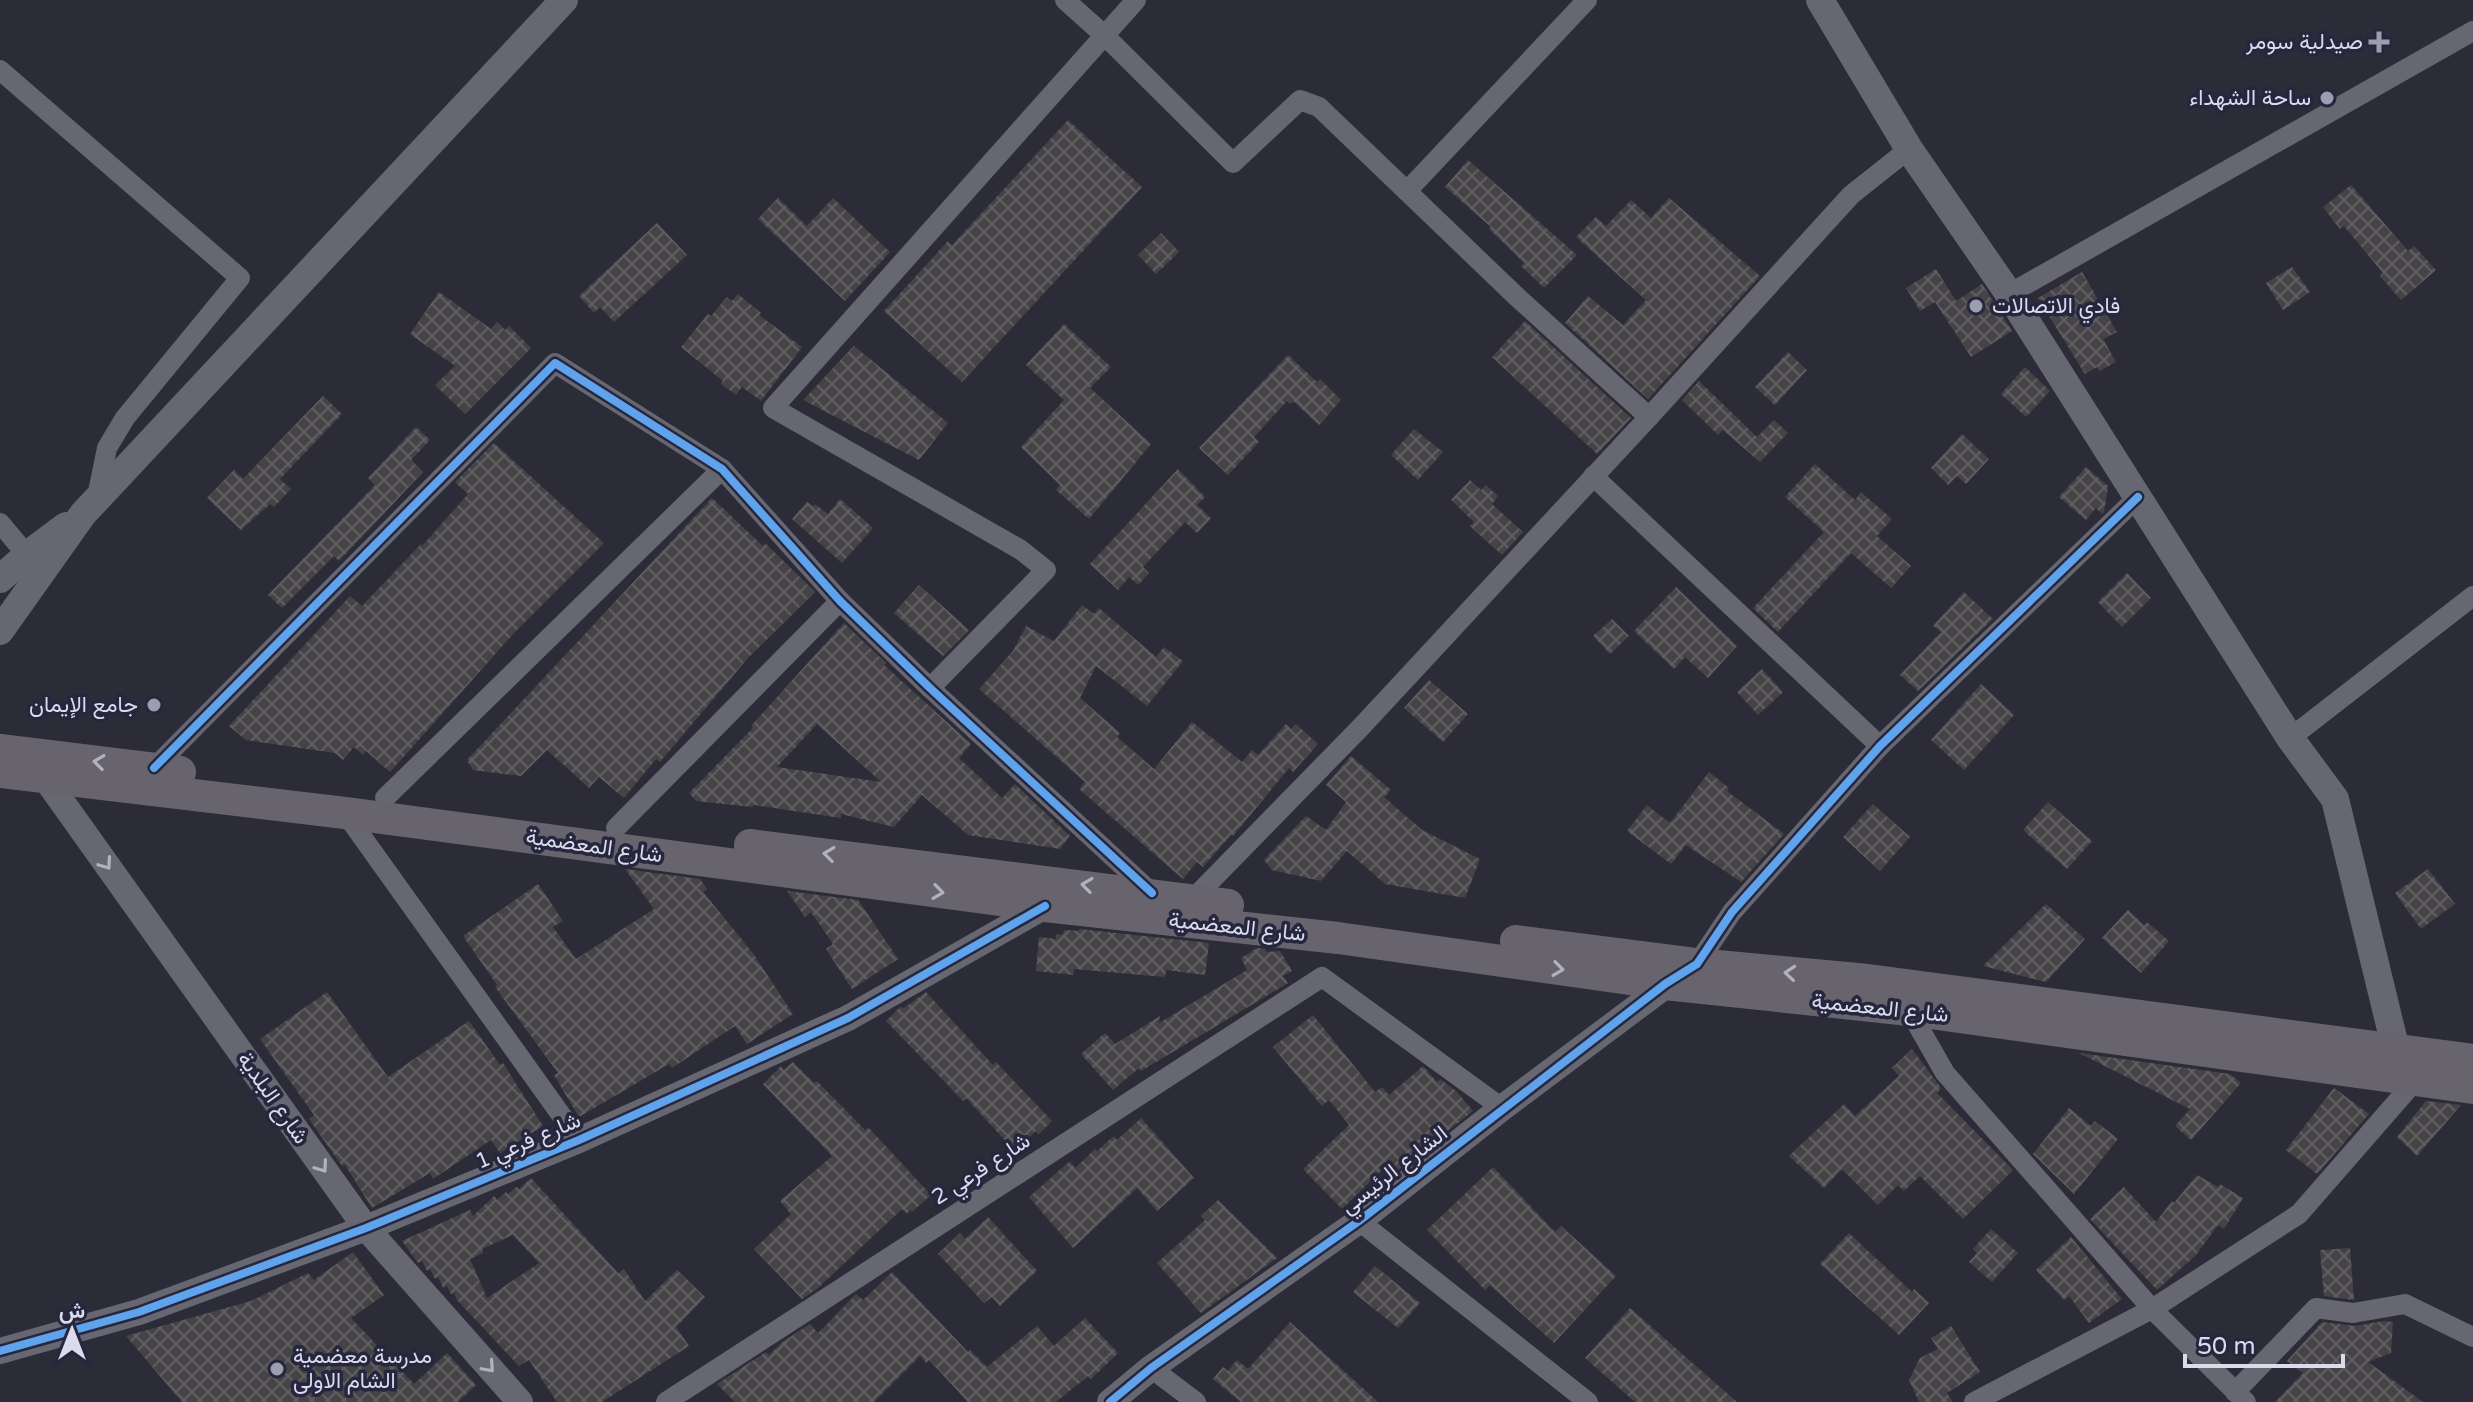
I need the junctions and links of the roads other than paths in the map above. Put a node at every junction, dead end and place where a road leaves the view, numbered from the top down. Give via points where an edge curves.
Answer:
1 (564, 0) edge
2 (1065, 0) edge
3 (1136, 0) edge
4 (1587, 0) edge
5 (1820, 0) edge
6 (2473, 31) edge
7 (1104, 35) junction
8 (0, 70) edge
9 (1909, 149) junction
10 (1407, 191) junction
11 (2009, 294) junction
12 (1649, 417) junction
13 (722, 469) junction
14 (1593, 476) junction
15 (2138, 497) junction
16 (90, 507) junction
17 (0, 523) edge
18 (27, 555) junction
19 (0, 579) edge
20 (840, 601) junction
21 (2471, 601) edge
22 (0, 631) edge
23 (930, 688) junction
24 (2290, 738) junction
25 (1880, 746) junction
26 (0, 750) edge
27 (154, 768) junction
28 (0, 772) edge
29 (45, 778) junction
30 (385, 798) junction
31 (345, 813) junction
32 (616, 828) junction
33 (1152, 893) junction
34 (1192, 900) junction
35 (1045, 906) junction
36 (1697, 964) junction
37 (1665, 984) junction
38 (1866, 993) junction
39 (1909, 1010) junction
40 (2396, 1050) junction
41 (2473, 1060) edge
42 (2415, 1081) junction
43 (2473, 1088) edge
44 (1502, 1108) junction
45 (579, 1140) junction
46 (1359, 1221) junction
47 (366, 1228) junction
48 (2152, 1309) junction
49 (2473, 1337) edge
50 (4, 1344) edge
51 (1151, 1368) junction
52 (2241, 1397) edge
53 (520, 1402) edge
54 (666, 1402) edge
55 (1110, 1402) edge
56 (1196, 1402) edge
57 (1588, 1402) edge
58 (1974, 1402) edge

1 - 16 main road
2 - 7 street
3 - 7 street
4 - 10 street
5 - 9 main road
6 - 11 street
7 - 10 street via 1233,163 1300,100 1319,107
7 - 23 street via 773,408 1021,550 1046,570
8 - 16 street via 240,278 125,418 107,448
9 - 11 main road
9 - 12 street via 1851,195
10 - 12 street
11 - 15 main road
12 - 14 street
13 - 20 street
13 - 27 street via 555,363
13 - 30 street
14 - 25 street
14 - 34 street
15 - 24 main road
15 - 25 street
16 - 18 main road
16 - 22 main road
17 - 18 street
18 - 19 main road
20 - 23 street
20 - 32 street
21 - 24 street
23 - 33 street
24 - 40 main road via 2335,799
25 - 36 street via 1732,912
27 -> 26 main road, شارع المعضمية
27 - 30 main road, شارع المعضمية
28 - 29 main road, شارع المعضمية
29 - 31 main road, شارع المعضمية
29 -> 47 street, شارع البلدية
30 - 32 main road, شارع المعضمية
31 -> 35 main road, شارع المعضمية
31 - 45 street
33 -> 32 main road, شارع المعضمية
33 - 34 main road, شارع المعضمية
34 - 36 main road, شارع المعضمية
35 -> 37 main road, شارع المعضمية via 1338,938
35 - 45 street, شارع فرعي 1 via 848,1018
36 - 37 street, الشارع الرئيسي
38 -> 36 main road, شارع المعضمية
37 - 38 main road, شارع المعضمية
37 - 44 street, الشارع الرئيسي
38 - 39 main road, شارع المعضمية
38 - 40 main road, شارع المعضمية
39 - 42 main road, شارع المعضمية
39 - 48 street via 1945,1073
40 - 41 main road, شارع المعضمية
42 - 43 main road, شارع المعضمية
42 - 48 street via 2299,1214
44 - 46 street, الشارع الرئيسي
44 - 54 street, شارع فرعي 2 via 1322,977
45 - 47 street, شارع فرعي 1
46 - 51 street, الشارع الرئيسي
46 - 57 street
47 - 50 street, شارع فرعي 1 via 139,1312
47 -> 53 street, شارع البلدية
48 - 52 street
48 - 58 street
49 - 52 street via 2405,1304 2353,1313 2316,1308
51 - 55 street, الشارع الرئيسي
51 - 56 street

